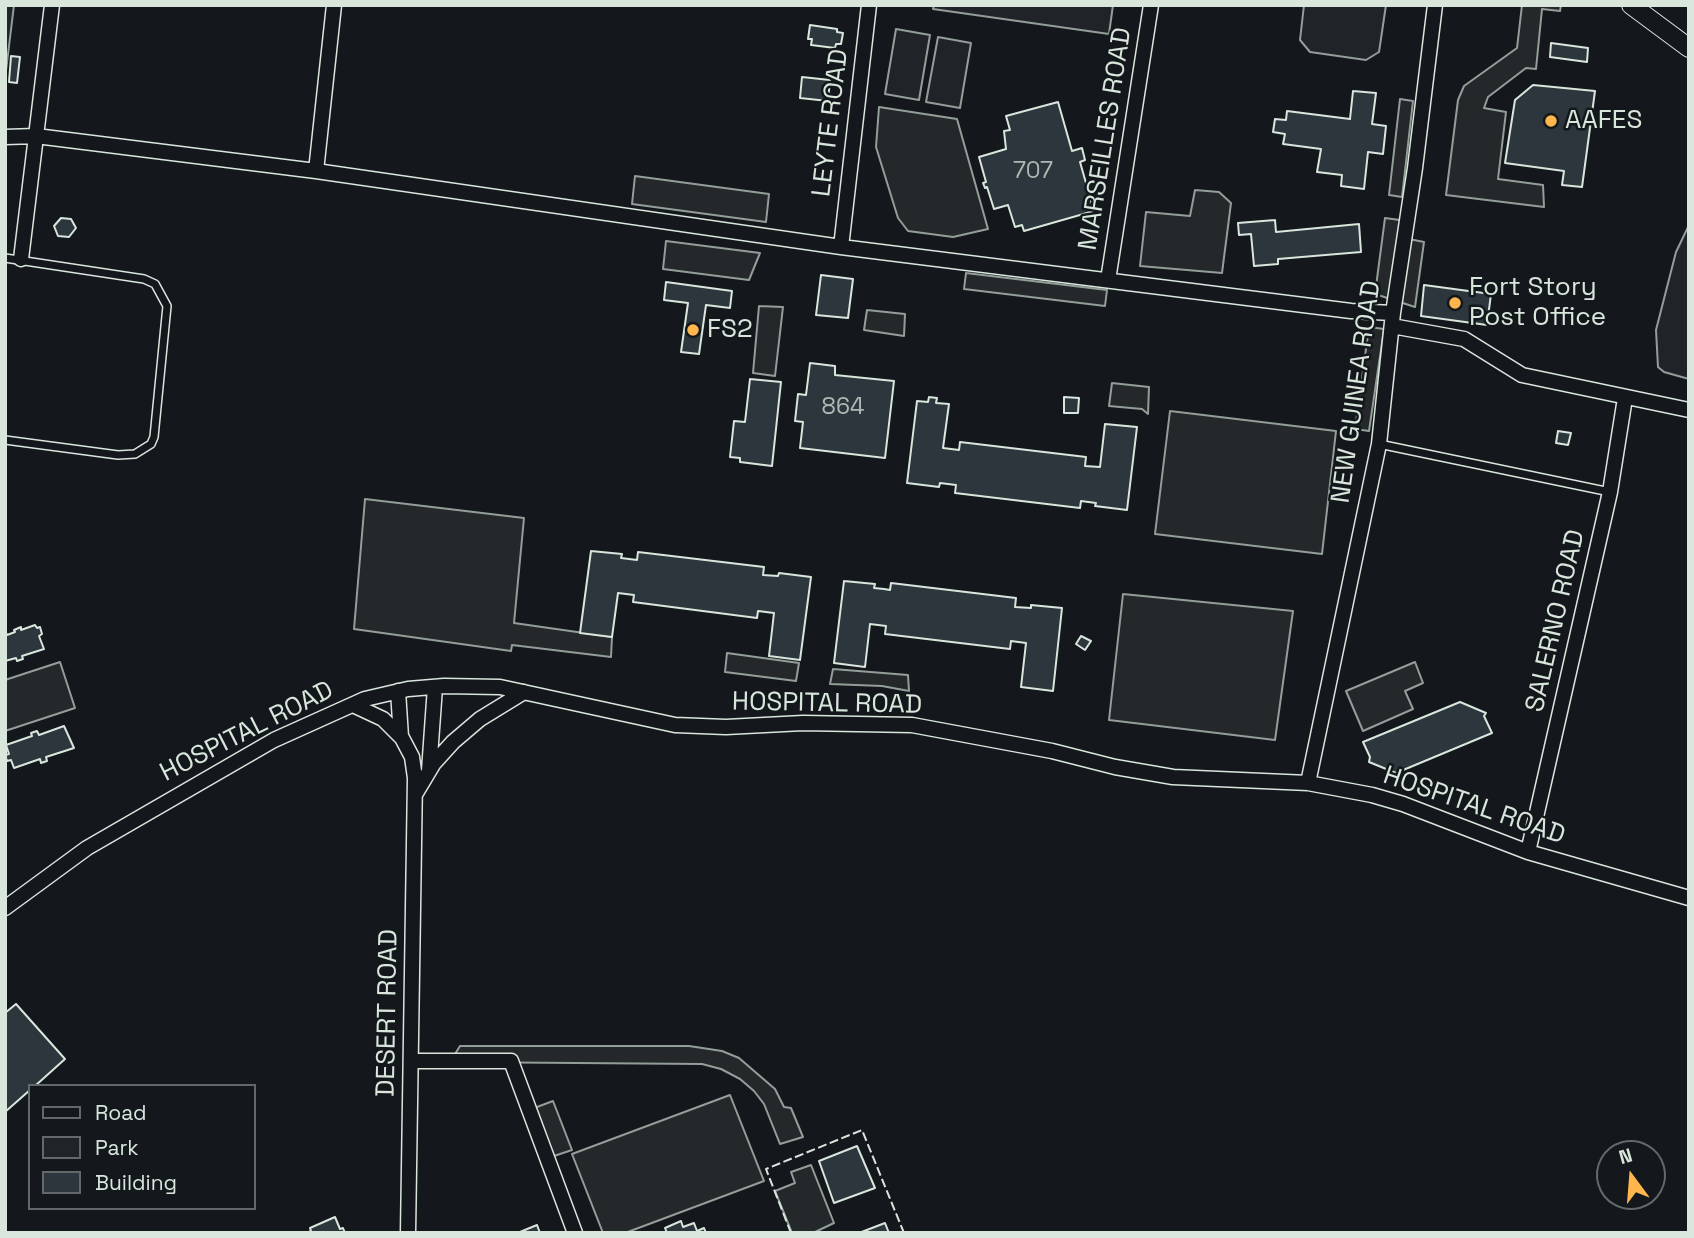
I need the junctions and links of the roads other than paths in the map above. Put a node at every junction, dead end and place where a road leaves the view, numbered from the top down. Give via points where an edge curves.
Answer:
1 (52, 5) edge
2 (334, 5) edge
3 (869, 5) edge
4 (1151, 5) edge
5 (1435, 5) edge
6 (1631, 5) edge
7 (1689, 48) edge
8 (36, 136) junction
9 (5, 137) edge
10 (316, 171) junction
11 (841, 247) junction
12 (5, 258) edge
13 (21, 259) junction
14 (1108, 280) junction
15 (1392, 320) junction
16 (1625, 398) junction
17 (1689, 410) edge
18 (5, 440) edge
19 (1379, 444) junction
20 (1610, 492) junction
21 (435, 687) junction
22 (398, 691) junction
23 (524, 692) junction
24 (353, 705) junction
25 (401, 737) junction
26 (429, 773) junction
27 (1308, 783) junction
28 (416, 794) junction
29 (1528, 852) junction
30 (1689, 898) edge
31 (5, 908) edge
32 (412, 1062) junction
33 (406, 1232) edge
34 (575, 1233) edge

1 - 8 street
2 - 10 street
3 - 11 street, LEYTE ROAD
4 - 14 street, MARSEILLES ROAD
5 - 15 street, NEW GUINEA ROAD
6 - 7 street
8 - 9 street
8 - 10 street
8 - 13 street
10 - 11 street
11 - 14 street
12 - 13 lane
13 - 18 lane via 144,279 155,284 167,306 151,444 135,454 118,455
14 - 15 street
15 - 16 street via 1464,339 1522,374
15 - 19 street, NEW GUINEA ROAD
16 - 17 street
16 - 20 street, SALERNO ROAD
19 - 20 lane
19 - 27 street, NEW GUINEA ROAD
20 - 29 street, SALERNO ROAD
21 - 22 street, HOSPITAL ROAD
21 - 23 street, HOSPITAL ROAD via 500,687
21 - 26 street
22 - 24 street, HOSPITAL ROAD
22 - 25 street, DESERT ROAD
23 - 26 street via 453,742
23 - 27 street, HOSPITAL ROAD via 675,724 912,725 1173,776
24 - 25 street, DESERT ROAD via 383,719
24 - 31 street, HOSPITAL ROAD via 274,740 87,848
25 - 28 street, DESERT ROAD via 412,757
26 - 28 street
27 - 29 street, HOSPITAL ROAD via 1403,804
28 - 32 street, DESERT ROAD
29 - 30 street, HOSPITAL ROAD
32 - 33 street, DESERT ROAD
32 - 34 street via 511,1062

